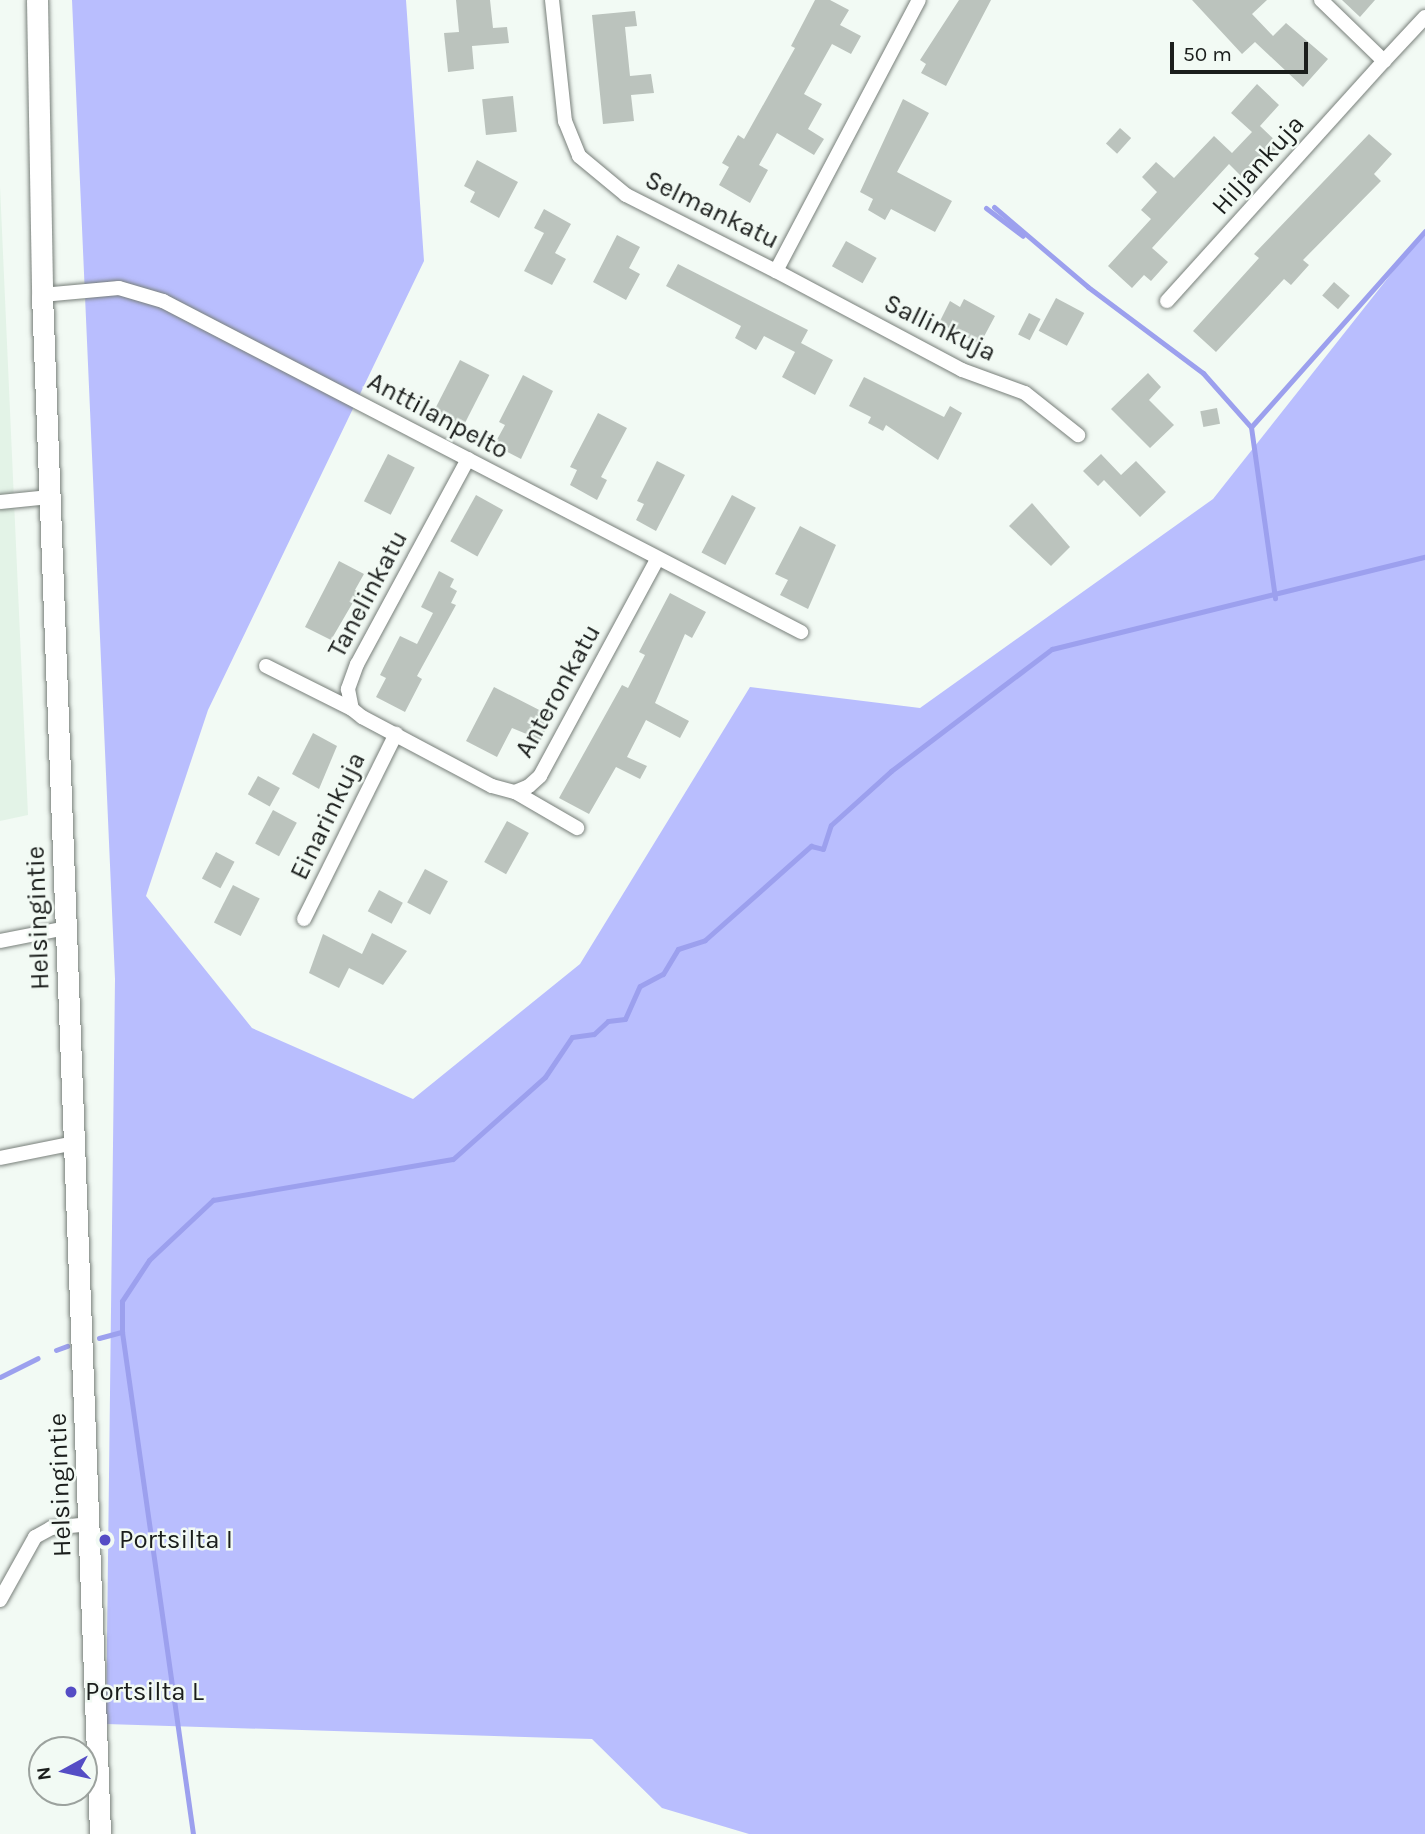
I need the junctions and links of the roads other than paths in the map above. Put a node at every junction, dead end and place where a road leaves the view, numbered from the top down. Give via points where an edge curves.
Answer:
1 (37, 0) edge
2 (552, 0) edge
3 (919, 0) edge
4 (1321, 0) edge
5 (1425, 17) edge
6 (1384, 61) junction
7 (776, 271) junction
8 (42, 295) junction
9 (1167, 301) dead end
10 (1078, 435) dead end
11 (468, 459) junction
12 (50, 497) junction
13 (0, 502) edge
14 (657, 560) junction
15 (801, 632) dead end
16 (266, 666) dead end
17 (352, 709) junction
18 (396, 734) junction
19 (514, 792) junction
20 (577, 828) dead end
21 (304, 919) dead end
22 (66, 928) junction
23 (0, 941) edge
24 (75, 1143) junction
25 (0, 1158) edge
26 (90, 1524) junction
27 (0, 1600) edge
28 (100, 1834) edge

1 - 8 main road, Helsingintie
2 - 7 street, Selmankatu via 565,121 579,156 626,195
3 - 7 street, Selmankatu
4 - 6 street
5 - 6 street, Hiljankuja
6 - 9 street, Hiljankuja
7 - 10 street, Sallinkuja via 962,370 1025,393
8 - 11 street, Anttilanpelto via 119,288 140,292
8 - 12 main road, Helsingintie
11 - 14 street, Anttilanpelto
11 - 17 street, Tanelinkatu via 356,664 348,689
12 - 13 street
12 - 22 main road, Helsingintie
14 - 15 street, Anttilanpelto
14 - 19 street, Anteronkatu via 540,776
16 - 17 street
17 - 18 street
18 - 19 street, Anteronkatu
18 - 21 street, Einarinkuja
19 - 20 street
22 - 23 street
22 - 24 main road, Helsingintie
24 - 25 street
24 - 26 main road, Helsingintie
26 - 27 street via 51,1528 35,1537
26 - 28 main road, Helsingintie

